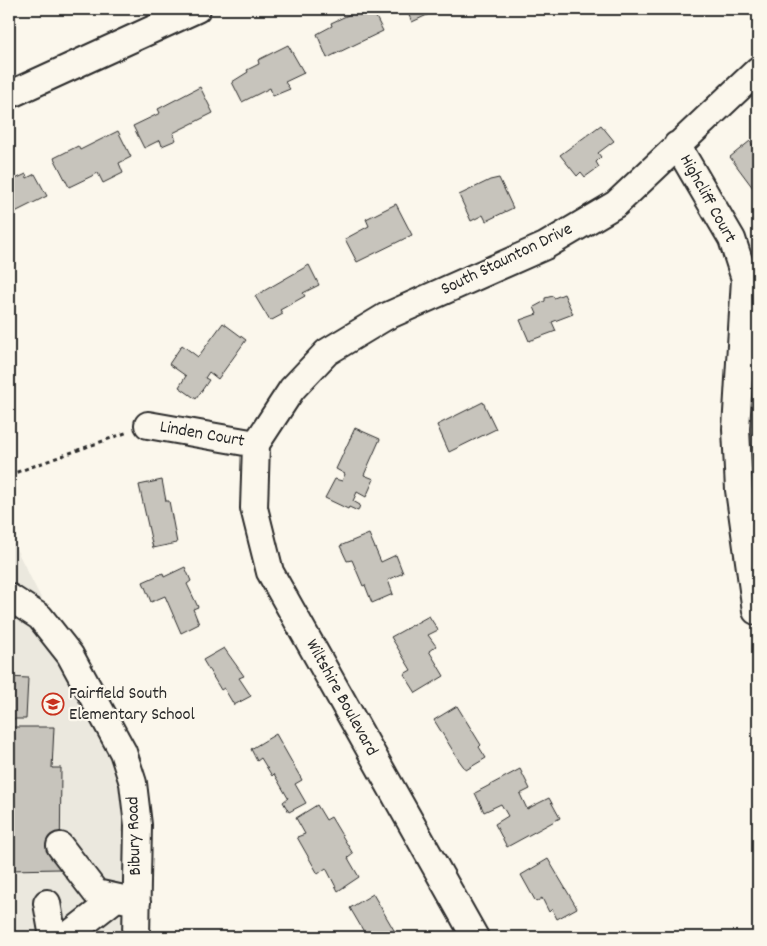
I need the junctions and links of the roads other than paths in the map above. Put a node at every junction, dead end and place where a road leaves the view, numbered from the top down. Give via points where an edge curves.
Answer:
1 (188, 11) edge
2 (758, 70) edge
3 (9, 95) edge
4 (677, 145) junction
5 (148, 425) road end
6 (256, 444) junction
7 (9, 597) edge
8 (756, 611) dead end
9 (60, 846) dead end
10 (126, 900) junction
11 (47, 903) dead end
12 (53, 937) edge
13 (66, 937) edge
14 (136, 937) edge
15 (475, 937) edge

1 - 3 street
2 - 4 street, South Staunton Drive
4 - 6 street, South Staunton Drive via 616,204 545,246 385,317 327,352 292,389
4 - 8 street, Highcliff Court via 732,238 745,279 736,429 739,490
5 - 6 street, Linden Court
6 - 15 street, Wiltshire Boulevard via 254,508 270,572
7 - 10 street, Bibury Road via 40,617 70,655 123,752 133,782 138,826
9 - 10 street via 96,893
10 - 13 street
10 - 14 street, Bibury Road
11 - 12 street

